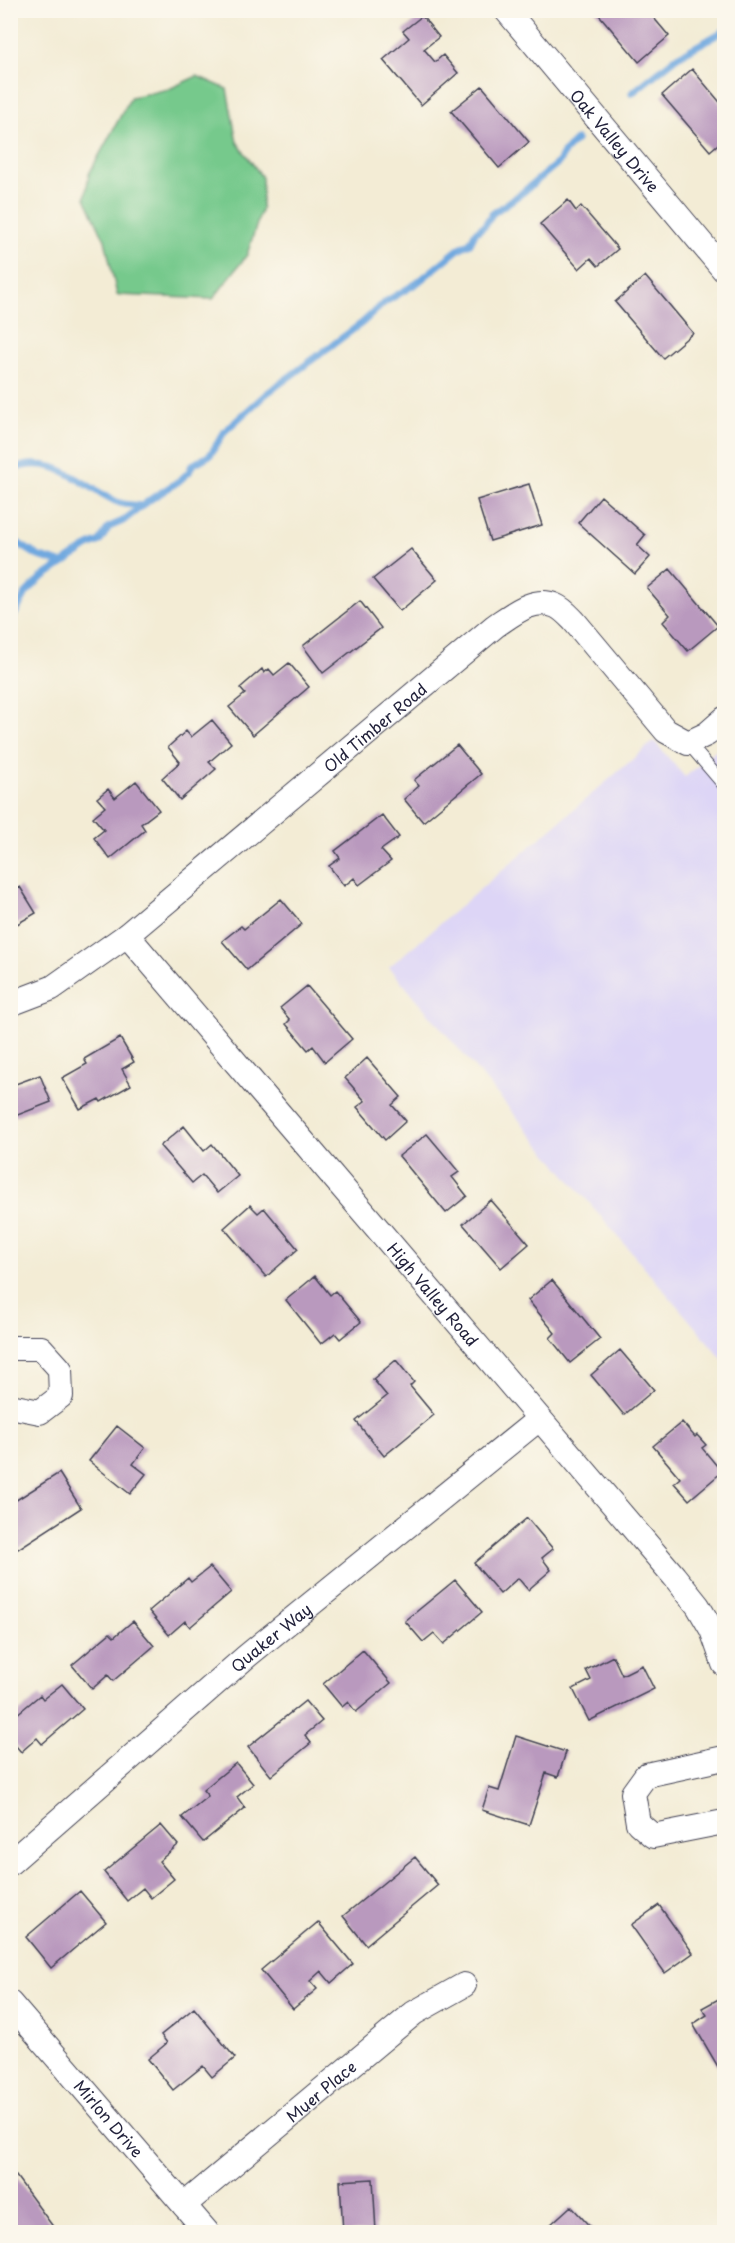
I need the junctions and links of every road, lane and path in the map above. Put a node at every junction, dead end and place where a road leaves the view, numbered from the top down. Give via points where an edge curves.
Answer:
1 (507, 10) edge
2 (724, 270) edge
3 (724, 719) edge
4 (688, 743) junction
5 (724, 785) edge
6 (128, 935) junction
7 (10, 1004) edge
8 (10, 1348) edge
9 (10, 1406) edge
10 (539, 1419) junction
11 (724, 1664) edge
12 (724, 1758) edge
13 (724, 1822) edge
14 (10, 1863) edge
15 (464, 1985) dead end
16 (10, 2003) edge
17 (184, 2205) junction
18 (207, 2232) edge

1 - 2 street, Oak Valley Drive
3 - 4 street via 707,734
4 - 5 lane
4 - 6 street, Old Timber Road via 666,731 558,607 547,603 522,607
6 - 7 street, Old Timber Road via 52,988
6 - 10 street, High Valley Road
8 - 9 street via 41,1348 60,1369 61,1396 40,1412
10 - 11 street, High Valley Road via 698,1606
10 - 14 street, Quaker Way via 247,1656
12 - 13 street via 646,1775 633,1793 638,1823 653,1836
15 - 17 street, Muer Place via 414,2013
16 - 17 street, Mirlon Drive
17 - 18 street, Mirlon Drive

